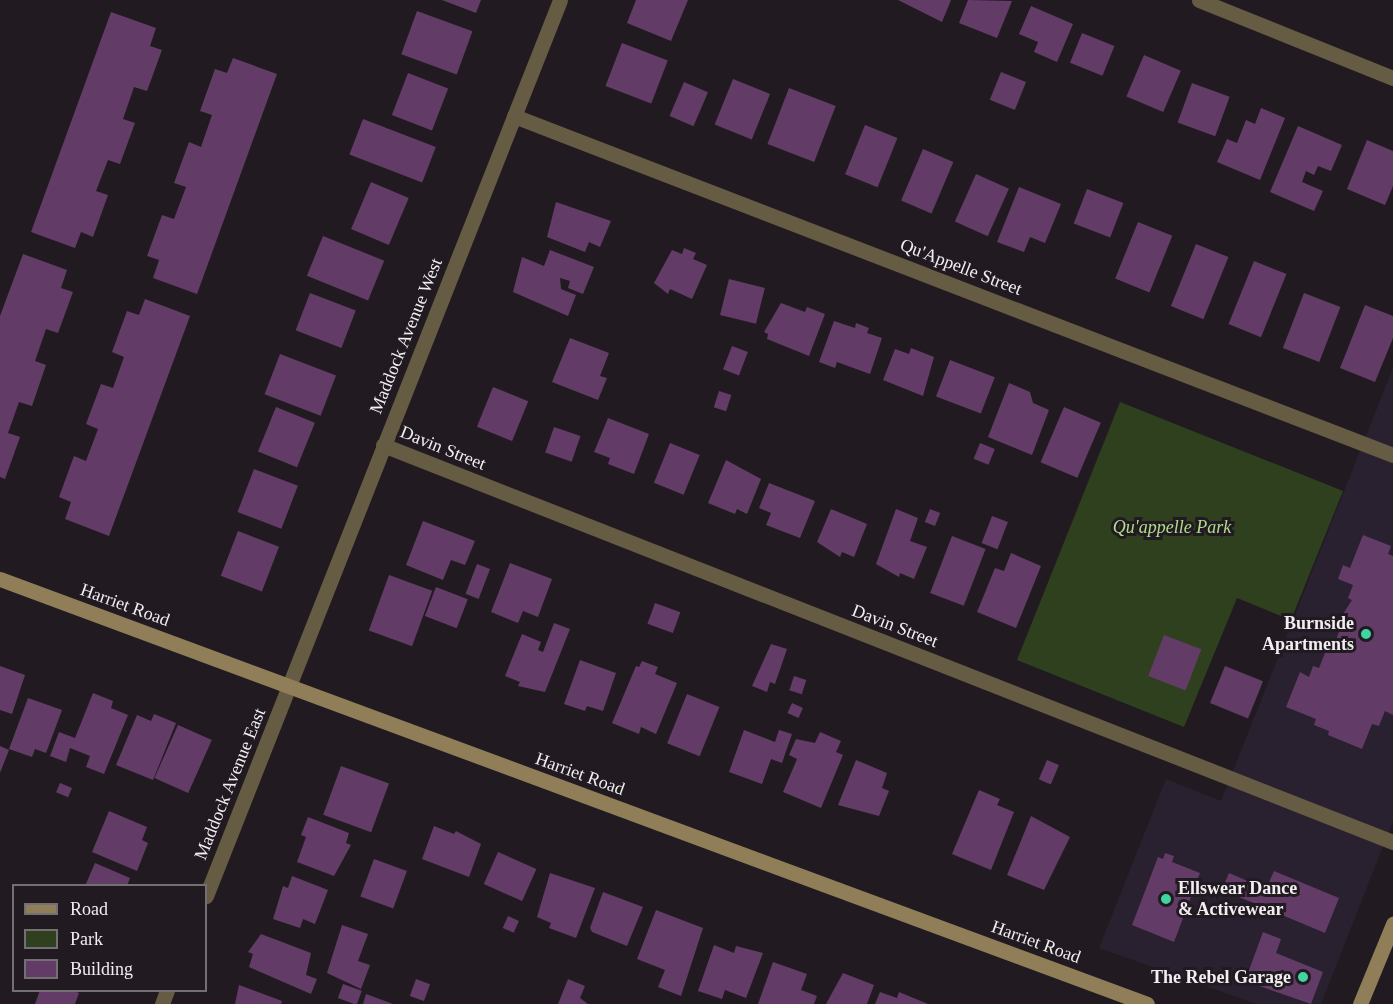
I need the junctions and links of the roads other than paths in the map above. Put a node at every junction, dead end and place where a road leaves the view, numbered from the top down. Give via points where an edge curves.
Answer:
1 (560, 0) edge
2 (1199, 0) edge
3 (1393, 78) edge
4 (514, 116) junction
5 (383, 445) junction
6 (1393, 455) edge
7 (0, 579) edge
8 (290, 687) junction
9 (1393, 842) edge
10 (207, 894) edge
11 (1393, 924) edge
12 (1147, 1004) edge
13 (1360, 1004) edge

1 - 4 street, Maddock Avenue West
2 - 3 street
4 - 5 street, Maddock Avenue West
4 - 6 street, Qu'Appelle Street
5 - 8 street, Maddock Avenue West
5 - 9 street, Davin Street
7 - 8 main road, Harriet Road
8 - 10 street, Maddock Avenue East
8 - 12 main road, Harriet Road
11 - 13 main road

